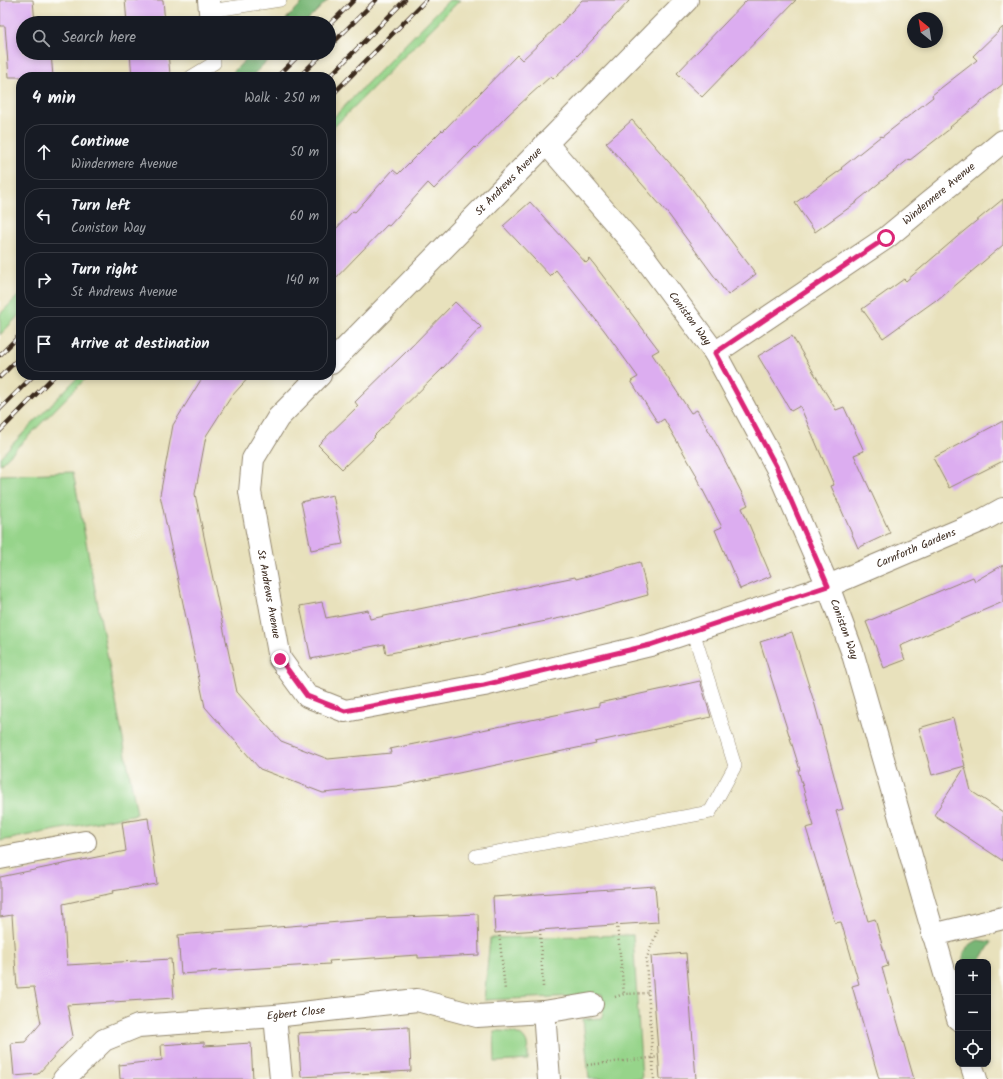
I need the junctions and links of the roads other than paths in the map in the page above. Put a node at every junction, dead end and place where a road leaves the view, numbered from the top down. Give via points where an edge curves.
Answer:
1 (280, 0) edge
2 (687, 0) edge
3 (210, 11) edge
4 (214, 60) edge
5 (199, 72) edge
6 (1003, 141) edge
7 (546, 143) junction
8 (715, 353) junction
9 (336, 359) edge
10 (315, 380) edge
11 (1003, 509) edge
12 (828, 586) junction
13 (693, 631) junction
14 (85, 842) dead end
15 (476, 856) dead end
16 (0, 858) edge
17 (1003, 918) edge
18 (933, 935) junction
19 (592, 1004) road end
20 (955, 1009) edge
21 (544, 1012) junction
22 (275, 1016) junction
23 (972, 1067) edge
24 (64, 1079) edge
25 (281, 1079) edge
26 (549, 1079) edge
27 (976, 1079) edge

1 - 3 lane
2 - 7 street, St Andrews Avenue
4 - 5 lane via 214,63
6 - 8 street, Windermere Avenue via 886,238
7 - 8 street, Coniston Way via 642,254
7 - 9 street, St Andrews Avenue
8 - 12 street, Coniston Way via 776,466
10 - 13 street, St Andrews Avenue via 278,418 253,459 250,492 280,659 307,696 345,711 484,685 650,645
11 - 12 street, Carnforth Gardens via 983,520
12 - 13 street, St Andrews Avenue
12 - 18 street, Coniston Way via 852,651
13 - 15 lane via 734,766 710,812
14 - 16 street
17 - 18 street
18 - 20 street, Coniston Way
19 - 21 street, Egbert Close
21 - 22 street, Egbert Close via 477,1016 417,1000
21 - 26 street
22 - 24 street, Egbert Close via 138,1026 104,1040
22 - 25 street
23 - 27 street

